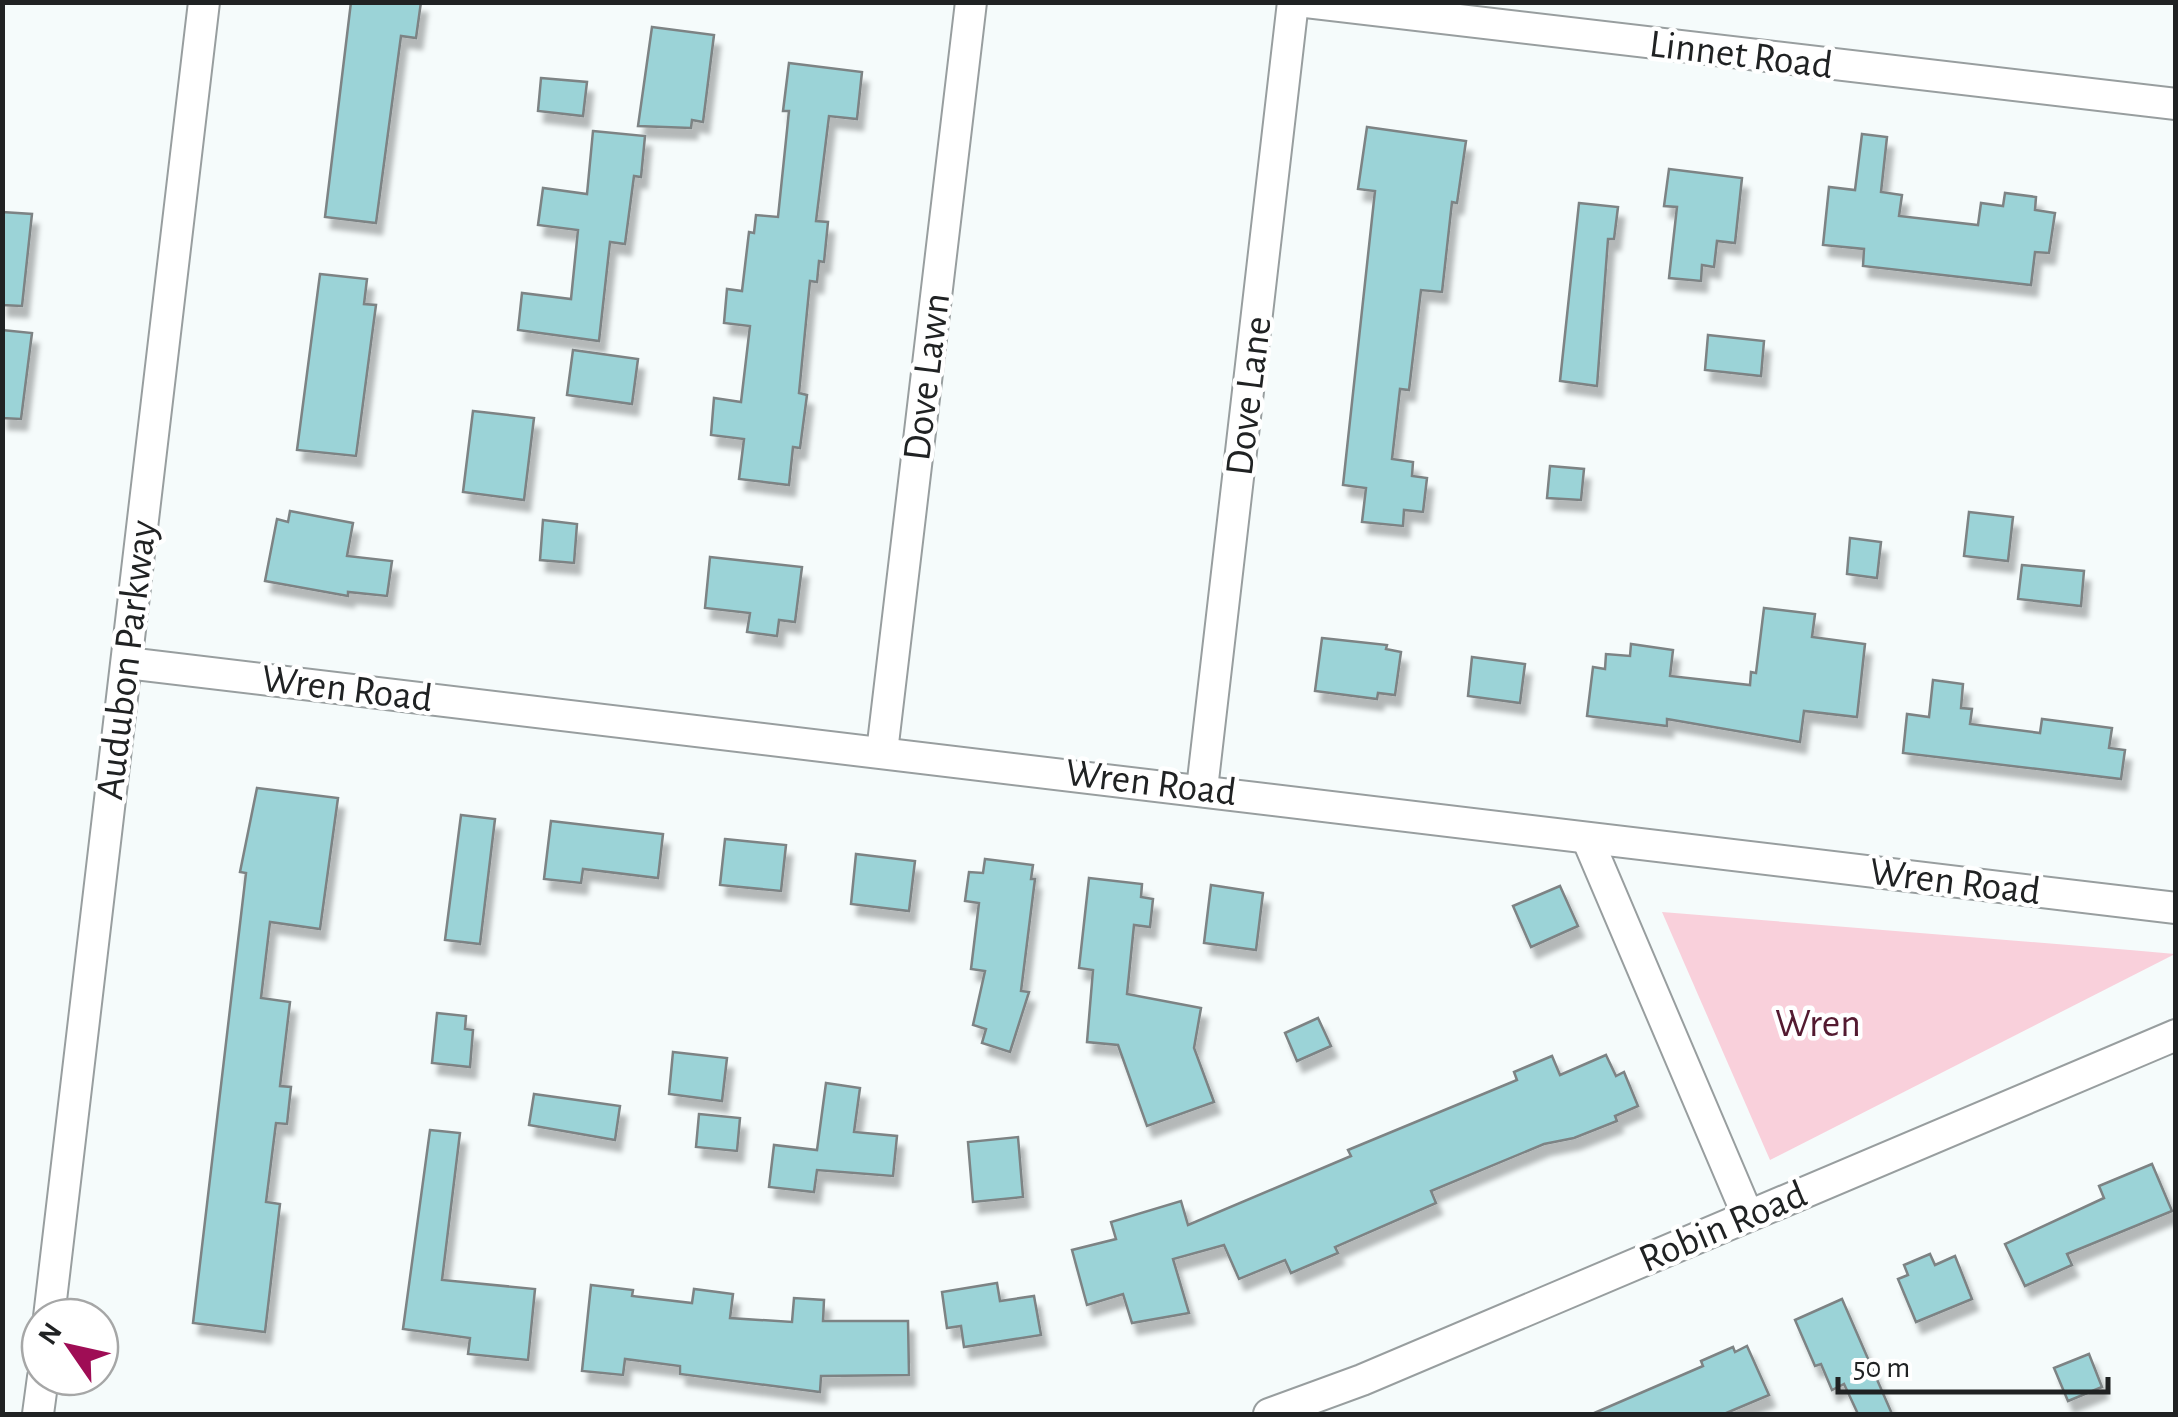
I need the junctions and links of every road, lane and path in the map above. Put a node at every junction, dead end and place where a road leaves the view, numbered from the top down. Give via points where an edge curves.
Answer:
1 (204, 2) edge
2 (971, 2) edge
3 (1293, 2) edge
4 (1306, 2) edge
5 (2176, 104) edge
6 (127, 663) junction
7 (882, 752) junction
8 (1202, 789) junction
9 (1587, 838) junction
10 (2176, 908) edge
11 (2176, 1035) edge
12 (1748, 1216) junction
13 (51, 1297) edge
14 (1269, 1414) edge

1 - 6 street, Audubon Parkway
2 - 7 street, Dove Lawn
3 - 8 street, Dove Lane
4 - 5 street, Linnet Road
6 - 7 street, Wren Road
6 - 13 street, Audubon Parkway
7 - 8 street, Wren Road
8 - 9 street, Wren Road
9 - 10 street, Wren Road
9 - 12 street
11 - 12 street, Robin Road
12 - 14 street, Robin Road

